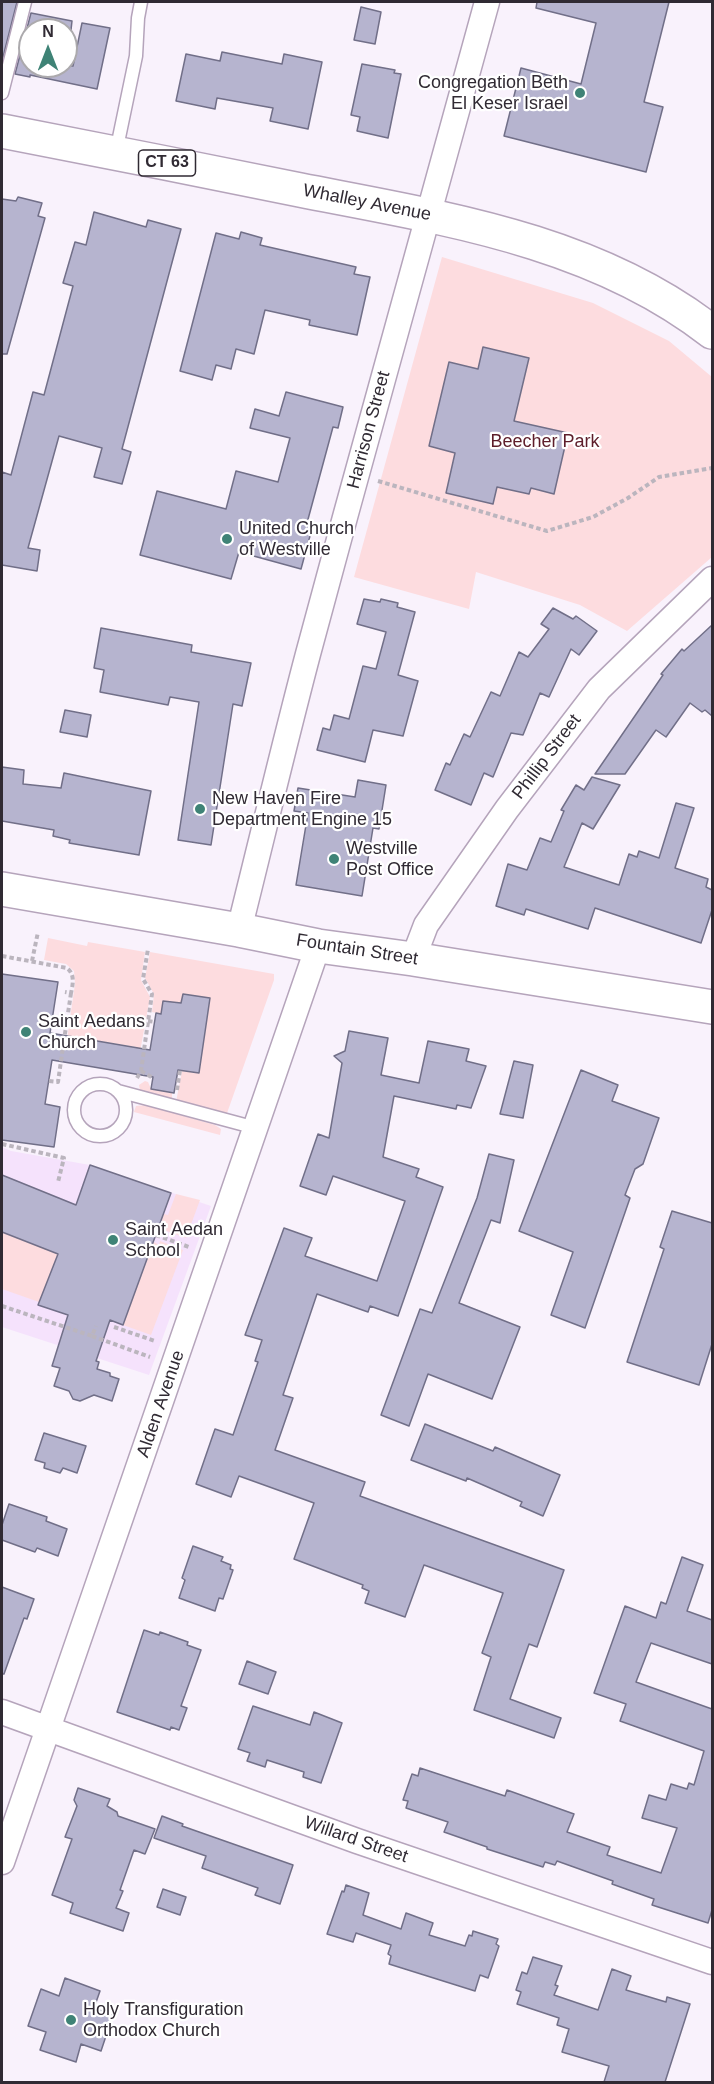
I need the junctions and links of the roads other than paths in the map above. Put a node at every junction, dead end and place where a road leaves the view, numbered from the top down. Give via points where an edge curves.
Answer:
1 (25, 2) edge
2 (141, 2) edge
3 (487, 2) edge
4 (2, 93) edge
5 (2, 131) edge
6 (116, 153) junction
7 (430, 216) junction
8 (712, 332) edge
9 (712, 579) edge
10 (2, 889) edge
11 (238, 930) junction
12 (318, 946) junction
13 (413, 959) junction
14 (712, 1007) edge
15 (118, 1090) junction
16 (256, 1128) junction
17 (2, 1712) edge
18 (48, 1728) junction
19 (2, 1863) edge
20 (712, 1962) edge

1 - 4 lane
2 - 6 lane via 136,56
3 - 7 street, Harrison Street
5 - 6 main road, Whalley Avenue / CT 63
6 - 7 main road, Whalley Avenue / CT 63
7 - 8 main road, Whalley Avenue / CT 63 via 535,242 606,269 670,302
7 - 11 street, Harrison Street via 314,633
9 - 13 street, Phillip Street via 599,689 507,809 426,925
10 - 11 main road, Fountain Street
11 - 12 main road, Fountain Street
12 - 13 main road, Fountain Street
12 - 16 street, Alden Avenue
13 - 14 main road, Fountain Street
15 - 15 lane via 94,1084 79,1093 75,1100 77,1125 92,1136 117,1130 126,1115
15 - 16 lane
16 - 18 street, Alden Avenue
17 - 18 street, Willard Street
18 - 19 street, Alden Avenue
18 - 20 street, Willard Street via 357,1841

